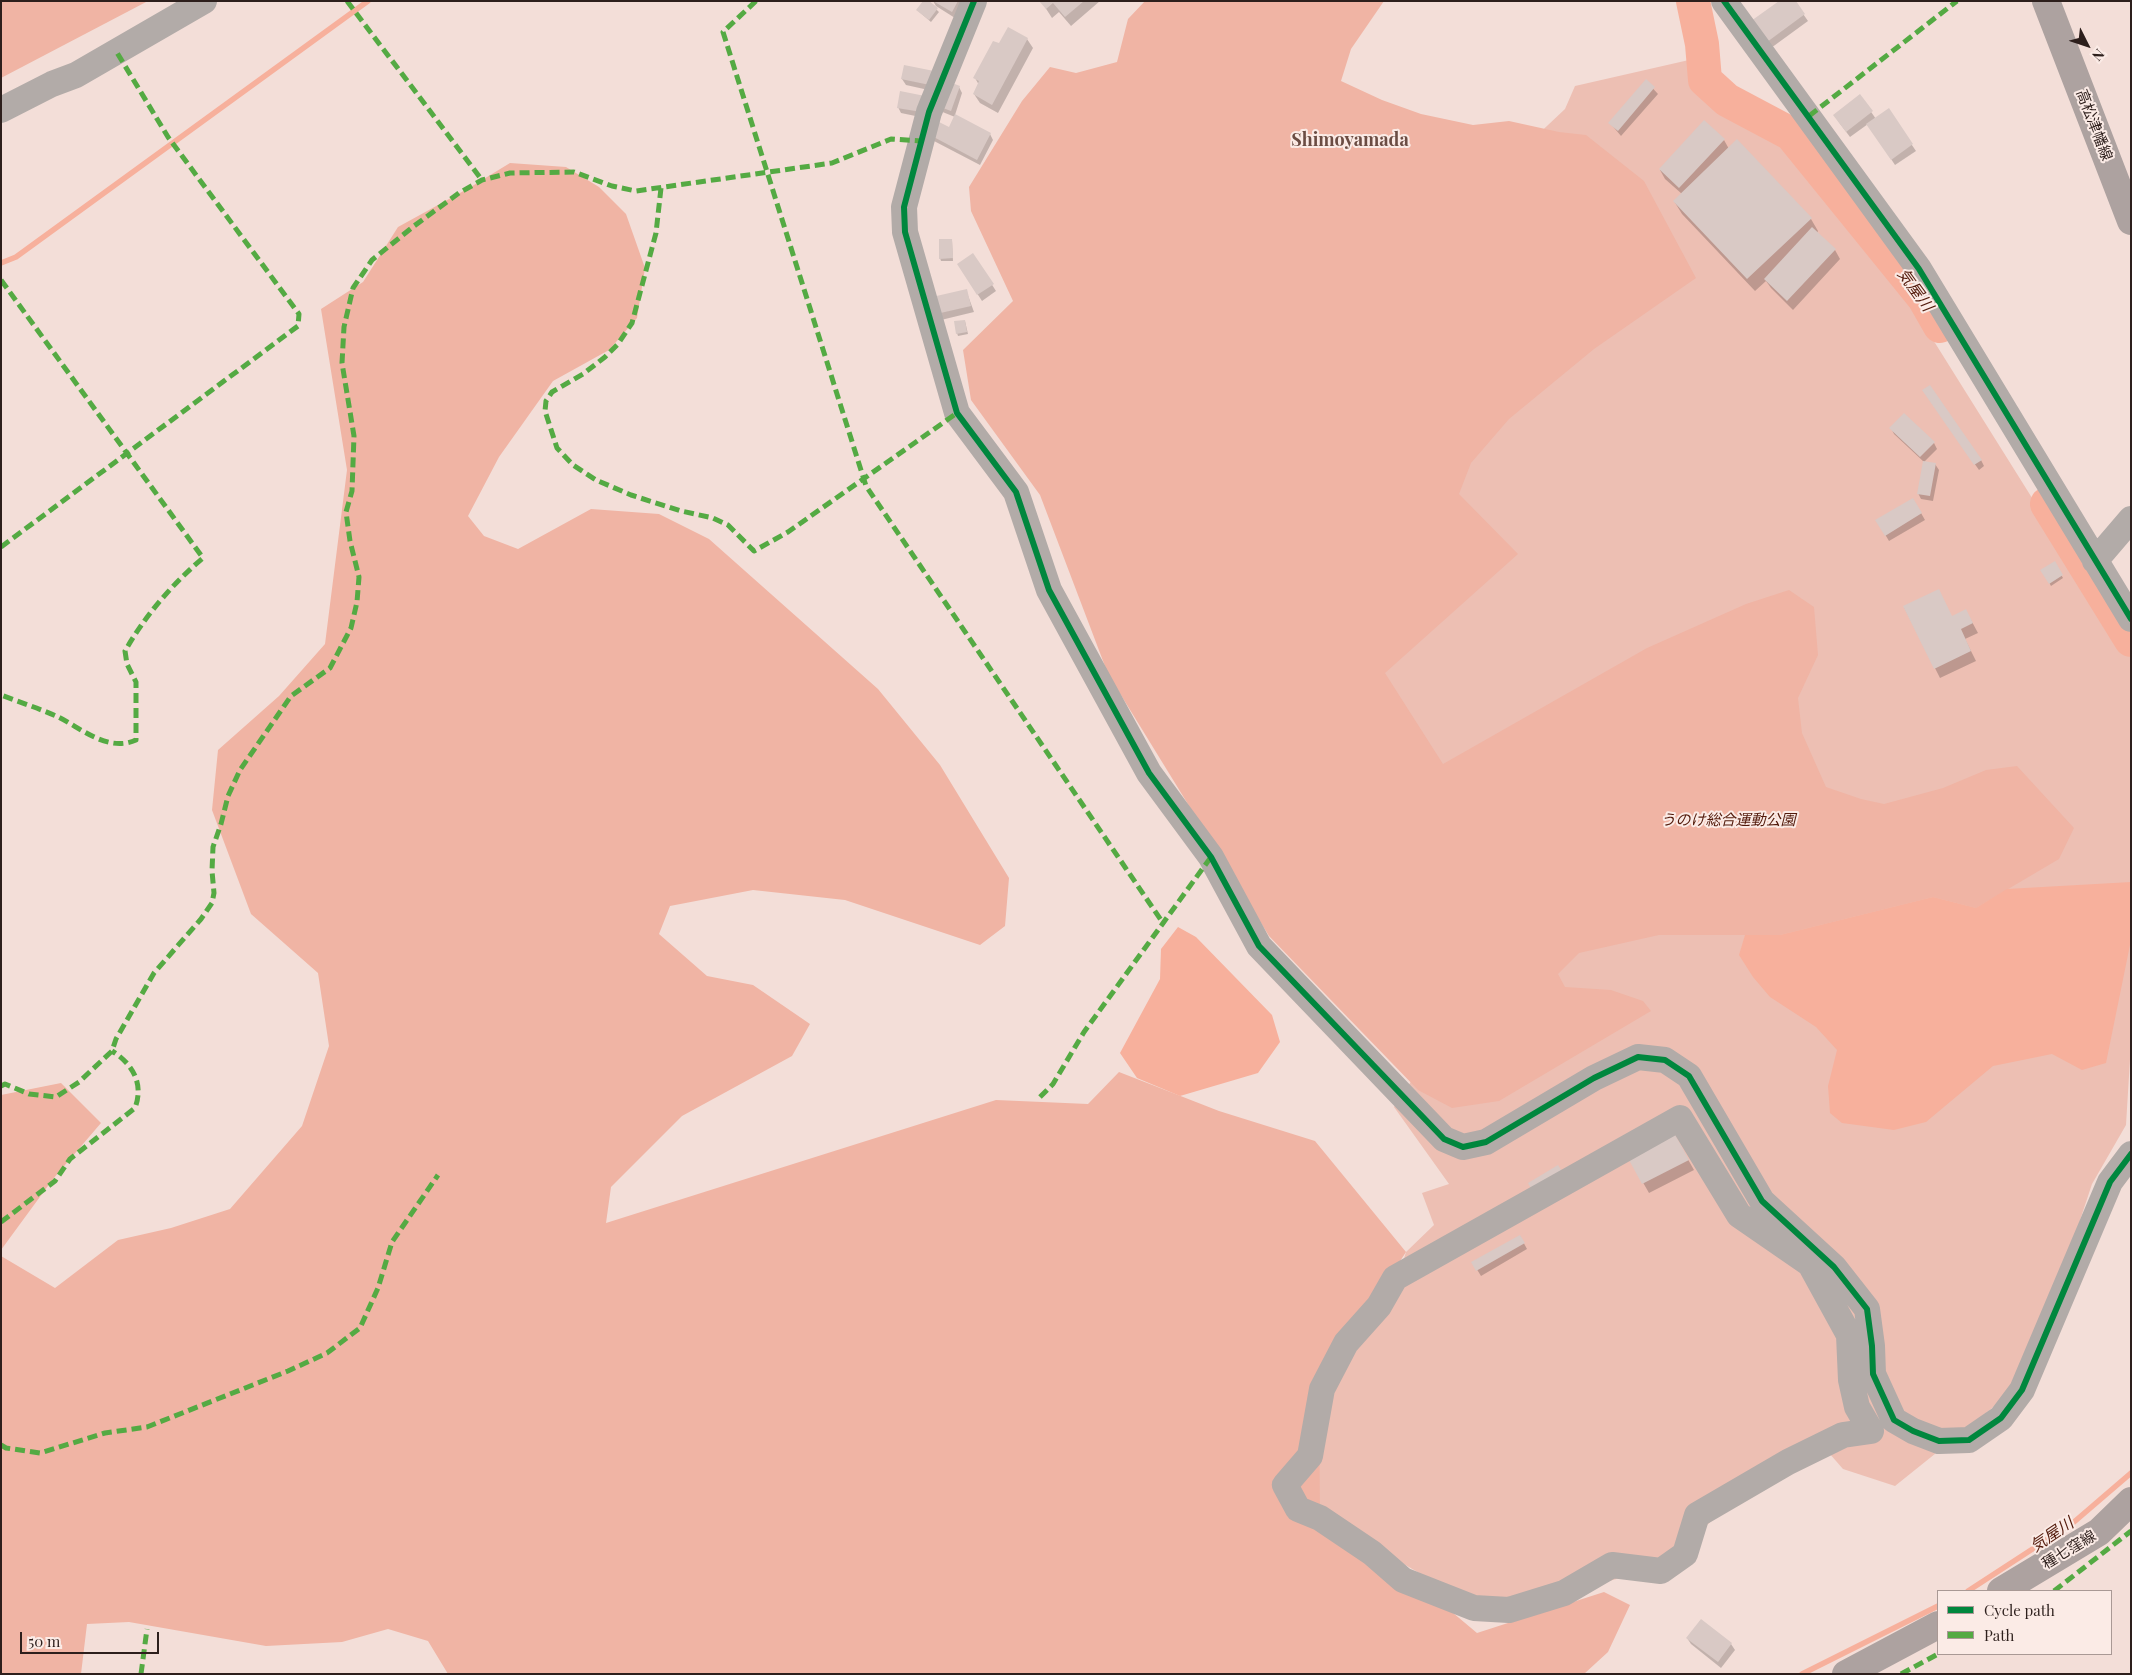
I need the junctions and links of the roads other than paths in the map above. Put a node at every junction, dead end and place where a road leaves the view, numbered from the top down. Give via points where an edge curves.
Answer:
1 (204, 1) edge
2 (974, 1) edge
3 (1724, 1) edge
4 (2046, 1) edge
5 (1, 110) edge
6 (2131, 221) edge
7 (2131, 519) edge
8 (2095, 561) junction
9 (2131, 620) edge
10 (2131, 1154) edge
11 (1843, 1435) joint
12 (2131, 1502) edge
13 (2003, 1590) edge
14 (1937, 1626) edge
15 (1846, 1674) edge

1 - 5 street via 76,75
2 - 10 street via 929,112 904,207 905,232 957,413 1016,492 1049,590 1149,773 1211,857 1259,946 1444,1139 1464,1147 1486,1142 1594,1078 1638,1057 1665,1060 1689,1076 1762,1201 1834,1267 1867,1309 1872,1374 1894,1420 1939,1440 1969,1440 2001,1418 2022,1390 2110,1182
3 - 8 street via 1918,269
4 - 6 main road, 高松津幡線
7 - 8 street
8 - 9 street
11 - 11 street via 1788,1462 1697,1515 1685,1554 1661,1571 1612,1565 1564,1593 1509,1610 1474,1608 1403,1580 1372,1553 1320,1518 1298,1509 1285,1485 1310,1456 1322,1389 1346,1343 1379,1306 1395,1278 1680,1118 1739,1215 1810,1264 1849,1335 1851,1380 1857,1407 1871,1431
12 - 13 main road, 種七窪線 via 2099,1532
14 - 15 main road

